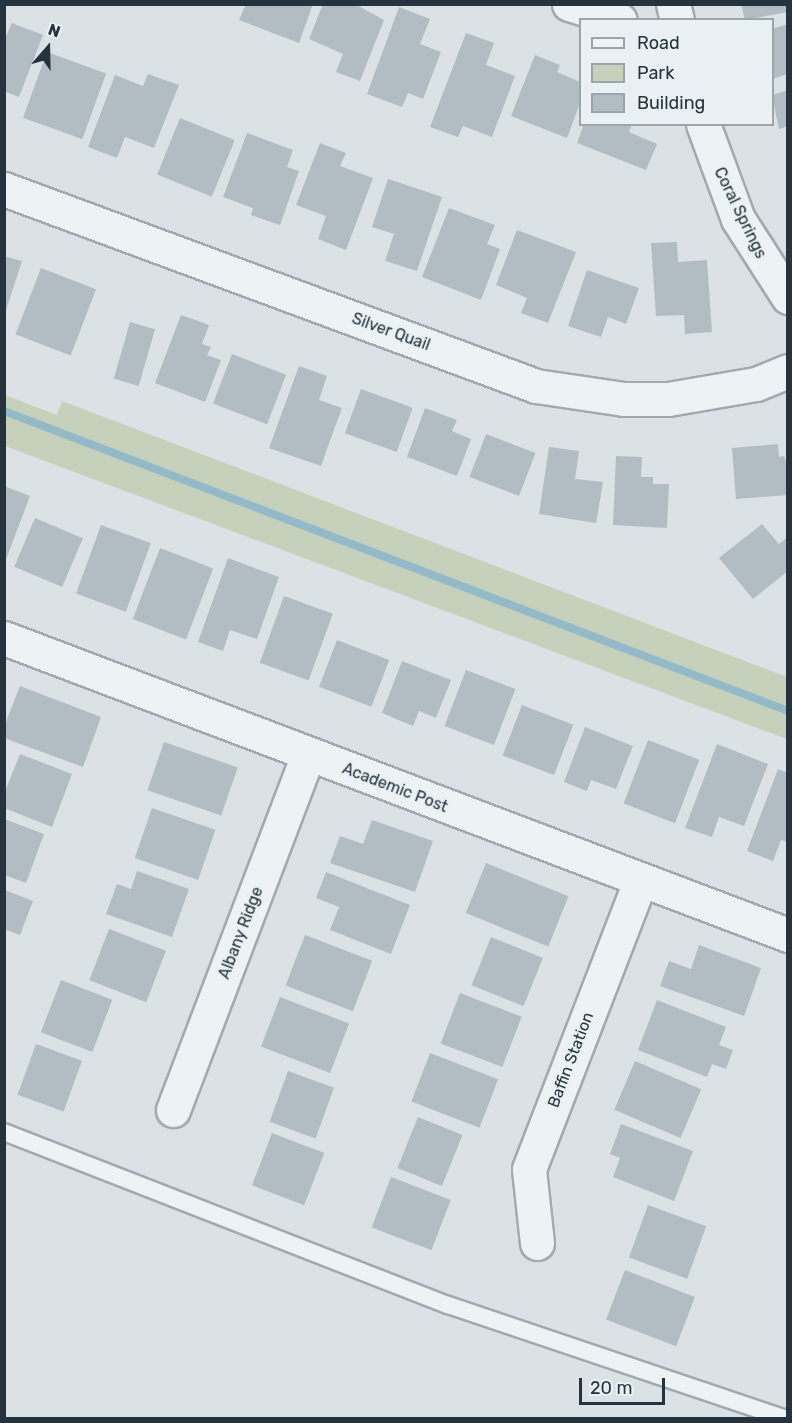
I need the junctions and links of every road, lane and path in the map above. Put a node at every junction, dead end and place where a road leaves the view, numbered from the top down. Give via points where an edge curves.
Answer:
1 (569, 4) edge
2 (614, 18) edge
3 (704, 126) edge
4 (4, 189) edge
5 (788, 297) edge
6 (788, 370) edge
7 (4, 638) edge
8 (308, 756) junction
9 (640, 881) junction
10 (788, 935) edge
11 (173, 1110) dead end
12 (4, 1132) edge
13 (537, 1243) dead end
14 (784, 1419) edge

1 - 2 street
3 - 5 street, Coral Springs via 738,219
4 - 6 street, Silver Quail via 536,386 624,399 668,399 756,384
7 - 8 street, Academic Post
8 - 9 street, Academic Post
8 - 11 street, Albany Ridge
9 - 10 street, Academic Post
9 - 13 street, Baffin Station via 529,1169
12 - 14 lane via 448,1305

